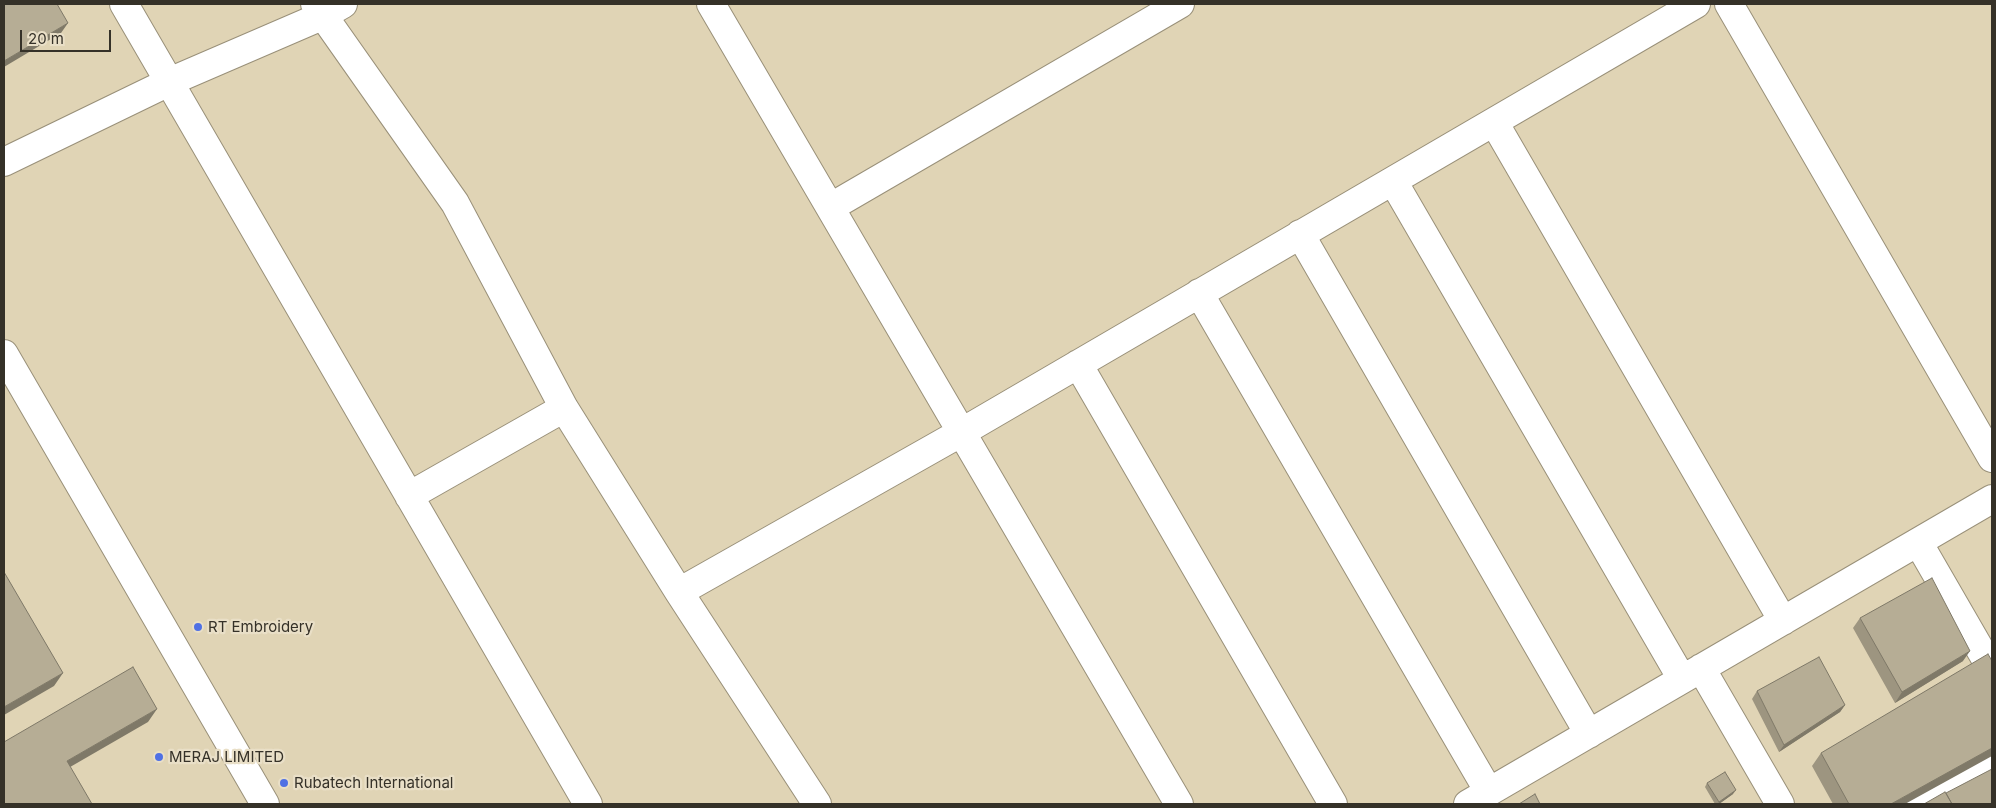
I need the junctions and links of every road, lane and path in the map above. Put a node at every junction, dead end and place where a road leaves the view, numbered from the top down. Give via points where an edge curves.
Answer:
1 (124, 4) edge
2 (711, 4) edge
3 (1180, 4) edge
4 (1696, 4) edge
5 (1729, 4) edge
6 (327, 8) edge
7 (169, 82) junction
8 (1494, 122) junction
9 (4, 162) edge
10 (1393, 181) junction
11 (830, 207) junction
12 (1300, 234) junction
13 (1199, 293) junction
14 (4, 354) edge
15 (1078, 364) junction
16 (564, 408) junction
17 (962, 432) junction
18 (1992, 458) edge
19 (409, 496) junction
20 (1992, 499) edge
21 (1918, 542) junction
22 (679, 592) junction
23 (1783, 621) junction
24 (1992, 670) edge
25 (1692, 674) junction
26 (1589, 734) junction
27 (1992, 765) edge
28 (1479, 798) edge
29 (265, 804) edge
30 (588, 804) edge
31 (817, 804) edge
32 (1180, 804) edge
33 (1333, 804) edge
34 (1780, 804) edge
35 (1921, 804) edge

1 - 7 street
2 - 11 street
3 - 11 street
4 - 8 street
5 - 18 street
6 - 7 street
6 - 16 street via 455,203
7 - 9 street
7 - 19 street
8 - 10 street
8 - 23 street
10 - 12 street
10 - 25 street
11 - 17 street
12 - 13 street
12 - 26 street
13 - 15 street
13 - 28 street
14 - 29 street
15 - 17 street
15 - 33 street
16 - 19 street
16 - 22 street
17 - 22 street
17 - 32 street
19 - 30 street
20 - 21 street
21 - 23 street
21 - 24 street
22 - 31 street
23 - 25 street
25 - 26 street
25 - 34 street
26 - 28 street
27 - 35 street

